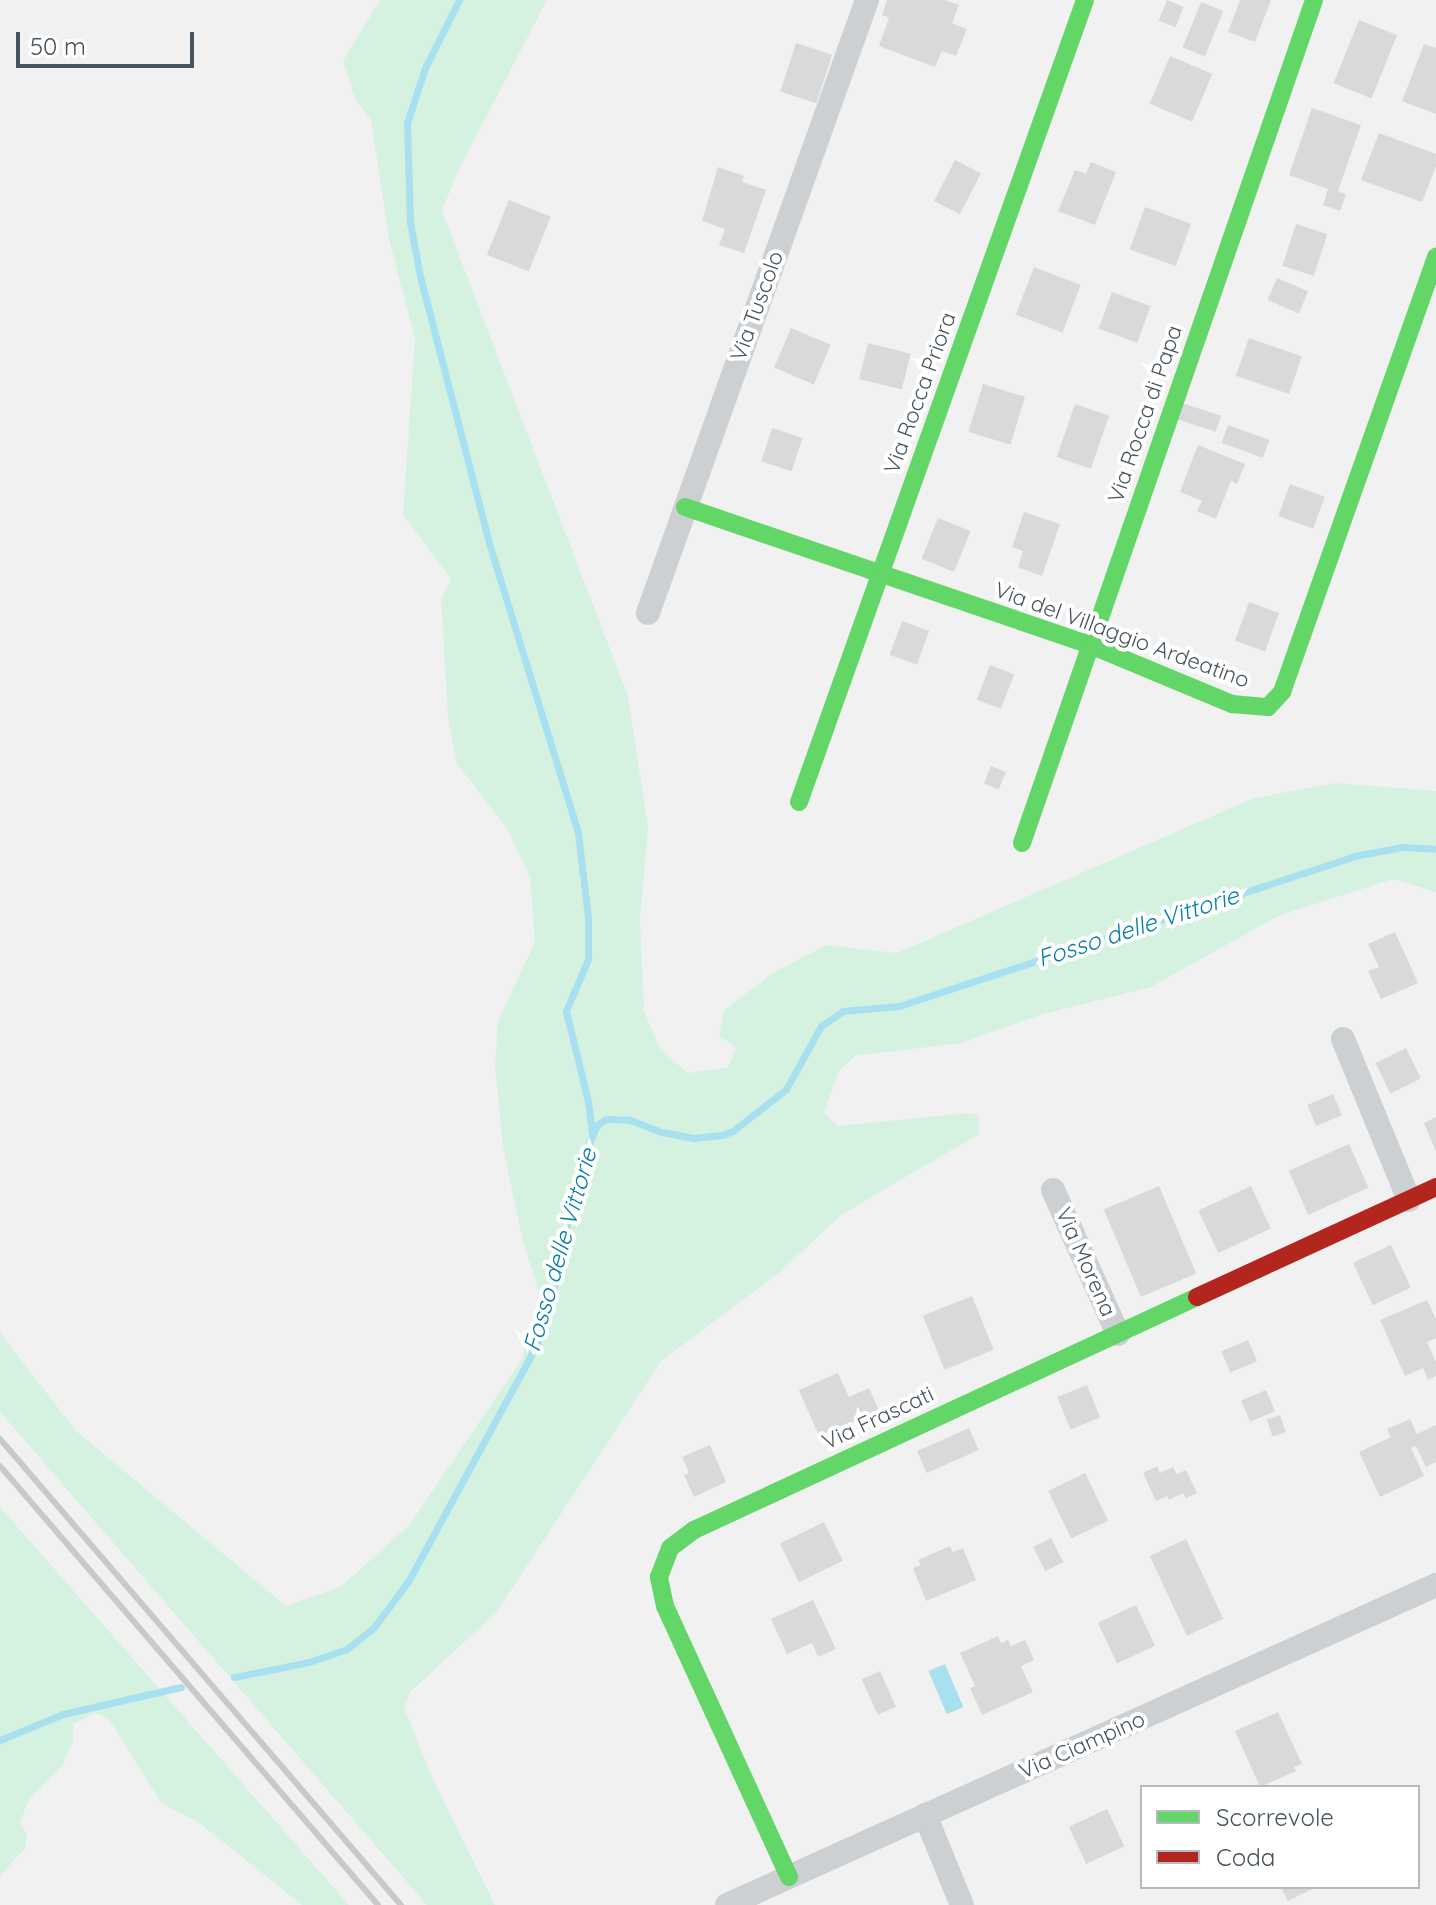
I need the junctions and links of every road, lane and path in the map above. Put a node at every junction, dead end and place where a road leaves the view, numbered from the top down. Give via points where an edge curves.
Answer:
1 (867, 0) edge
2 (1085, 0) edge
3 (1314, 0) edge
4 (1436, 256) edge
5 (685, 507) junction
6 (881, 574) junction
7 (648, 613) dead end
8 (1090, 645) junction
9 (799, 802) dead end
10 (1022, 843) dead end
11 (1343, 1039) dead end
12 (1436, 1187) edge
13 (1053, 1190) dead end
14 (1409, 1200) junction
15 (1118, 1334) junction
16 (1436, 1585) edge
17 (925, 1815) junction
18 (789, 1877) junction
19 (727, 1905) edge
20 (962, 1905) edge

1 - 5 street, Via Tuscolo
2 - 6 street, Via Rocca Priora
3 - 8 street, Via Rocca di Papa
4 - 8 street, Via del Villaggio Ardeatino via 1276,702 1256,708 1232,704
5 - 6 street, Via del Villaggio Ardeatino
5 - 7 street, Via Tuscolo
6 - 8 street, Via del Villaggio Ardeatino
6 - 9 street, Via Rocca Priora
8 - 10 street, Via Rocca di Papa
11 - 14 street
12 - 14 street, Via Frascati
13 - 15 street, Via Morena
14 - 15 street, Via Frascati
15 - 18 street, Via Frascati via 694,1530 670,1548 659,1577 665,1606
16 - 17 street, Via Ciampino
17 - 18 street, Via Ciampino
17 - 20 street
18 - 19 street, Via Ciampino

